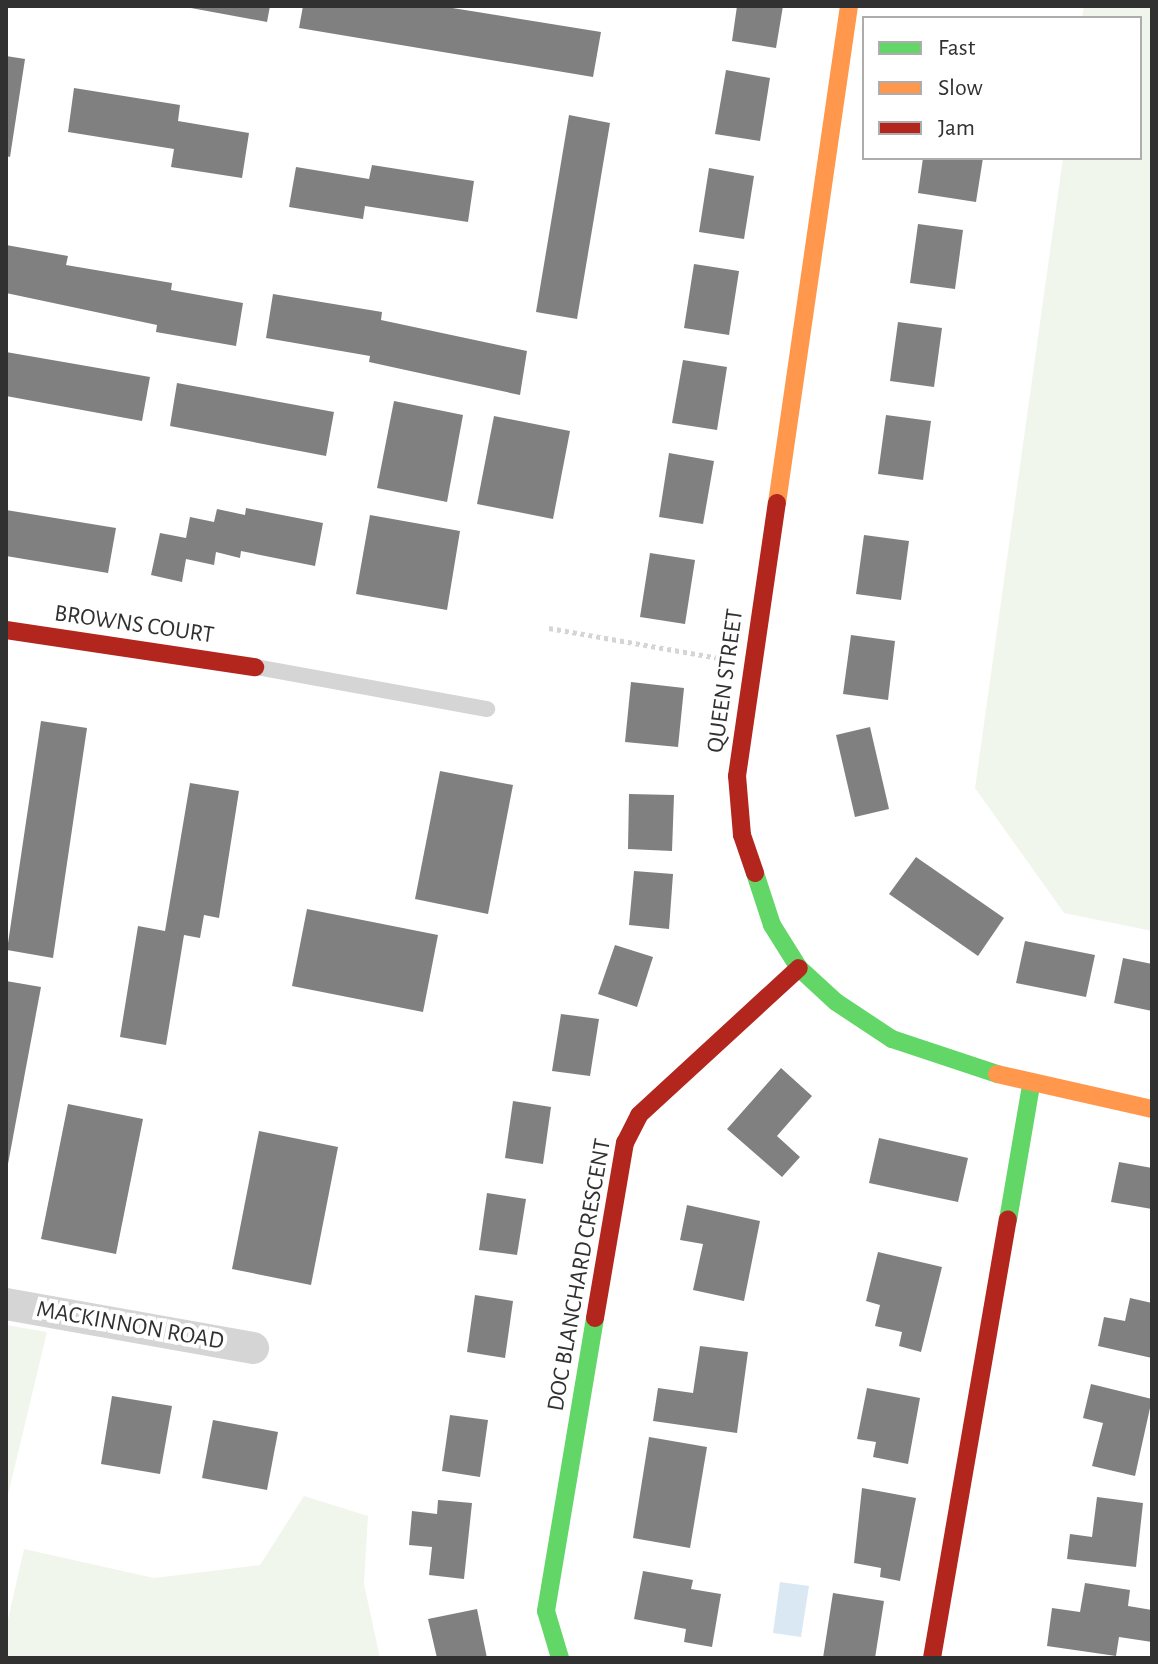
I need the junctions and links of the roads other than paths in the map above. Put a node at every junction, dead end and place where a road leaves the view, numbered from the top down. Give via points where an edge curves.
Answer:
1 (849, 6) edge
2 (6, 630) edge
3 (255, 667) joint
4 (487, 709) dead end
5 (799, 968) junction
6 (1031, 1086) junction
7 (1152, 1109) edge
8 (6, 1304) edge
9 (253, 1348) dead end
10 (560, 1658) edge
11 (932, 1658) edge

1 - 5 street, QUEEN STREET via 737,776 742,835 772,925
2 - 3 street, BROWNS COURT
3 - 4 lane
5 - 6 street, QUEEN STREET via 836,1002 892,1039
5 - 10 street, DOC BLANCHARD CRESCENT via 646,1107 625,1143 546,1611
6 - 7 street, QUEEN STREET
6 - 11 street
8 - 9 street, MACKINNON ROAD

